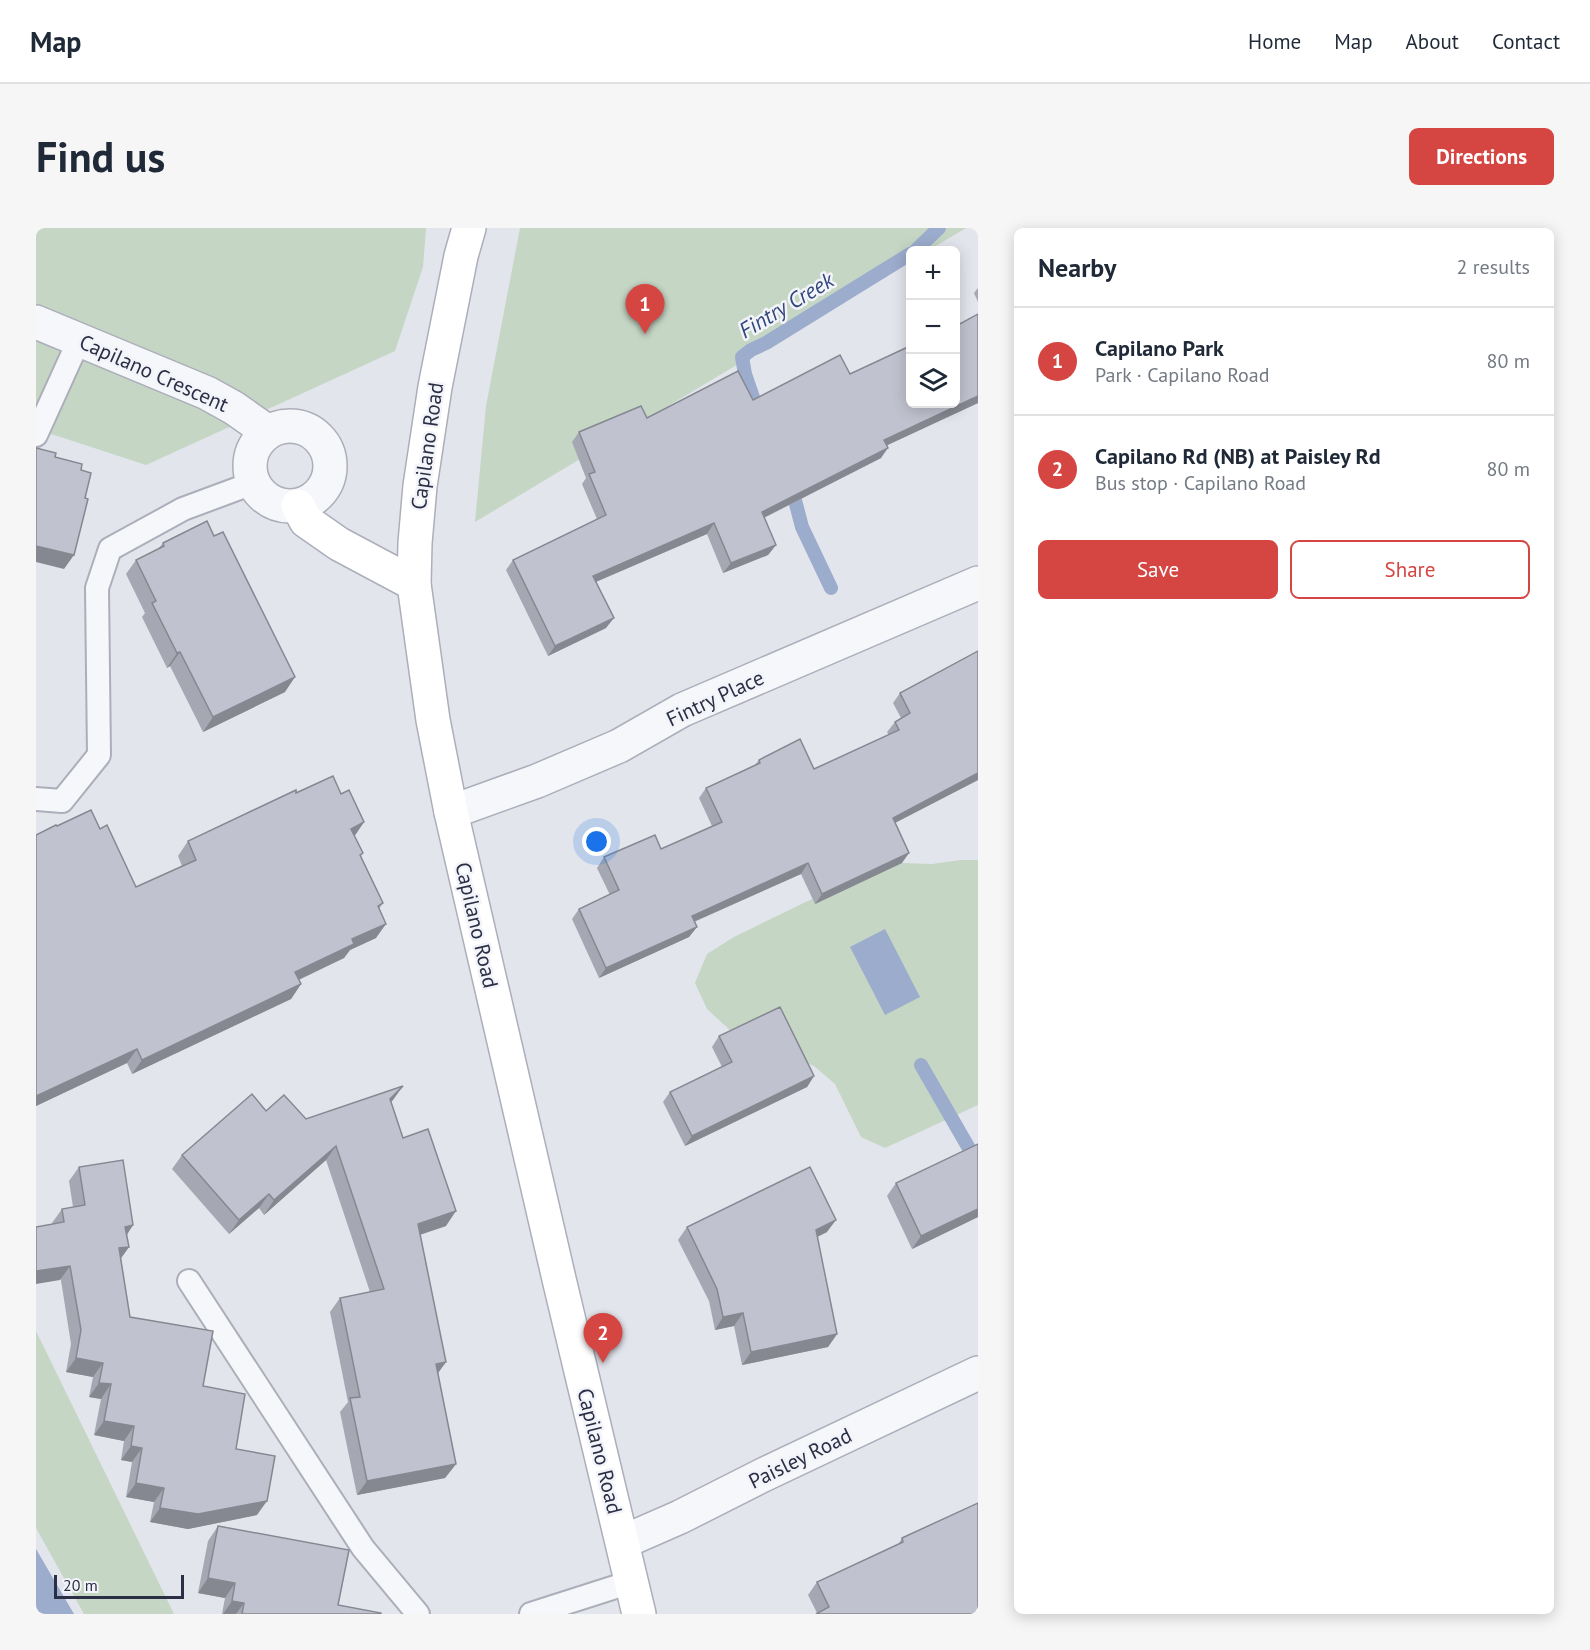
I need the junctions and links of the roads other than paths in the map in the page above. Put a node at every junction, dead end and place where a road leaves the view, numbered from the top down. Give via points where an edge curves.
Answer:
1 (469, 228) edge
2 (36, 322) edge
3 (79, 340) junction
4 (268, 432) junction
5 (36, 435) edge
6 (253, 483) junction
7 (298, 506) junction
8 (978, 583) edge
9 (414, 585) junction
10 (36, 799) edge
11 (451, 812) junction
12 (189, 1281) dead end
13 (978, 1374) edge
14 (623, 1542) junction
15 (631, 1582) junction
16 (418, 1614) edge
17 (531, 1614) edge
18 (639, 1614) edge

1 - 9 main road, Capilano Road via 435,387 420,486
2 - 3 street, Capilano Crescent
3 - 4 street, Capilano Crescent via 207,393
3 - 5 lane
4 - 6 street via 250,460
4 - 7 street via 296,426 309,430 327,451 330,464 322,491
6 - 7 street via 272,502
6 - 10 lane via 183,509 110,549 97,588 99,755 62,801
7 - 9 main road via 306,521 339,544
8 - 11 street, Fintry Place via 682,710 619,746
9 - 11 main road, Capilano Road
11 - 14 main road, Capilano Road
12 - 16 lane via 363,1548
13 - 14 street, Paisley Road
14 - 15 main road, Capilano Road
15 - 17 lane
15 - 18 main road, Capilano Road

